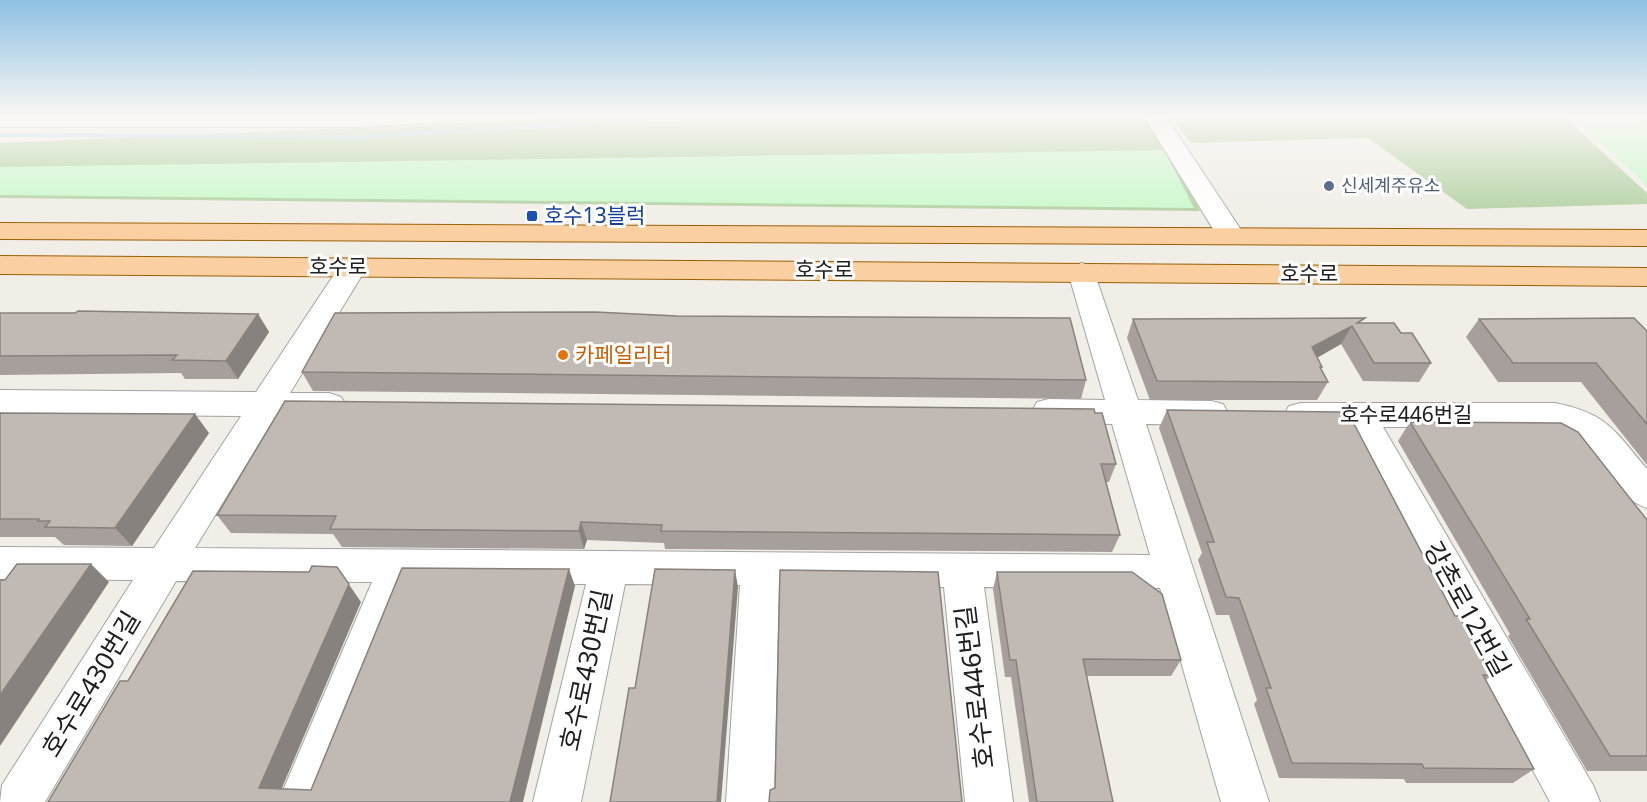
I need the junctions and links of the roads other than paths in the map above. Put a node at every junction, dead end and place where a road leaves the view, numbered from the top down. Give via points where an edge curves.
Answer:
1 (1178, 152) edge
2 (0, 231) edge
3 (1231, 236) junction
4 (1646, 239) edge
5 (0, 266) edge
6 (353, 267) junction
7 (1082, 272) junction
8 (1647, 277) edge
9 (0, 402) edge
10 (267, 404) junction
11 (362, 405) edge
12 (1018, 411) edge
13 (1126, 412) junction
14 (1359, 416) junction
15 (1647, 494) edge
16 (0, 563) edge
17 (398, 566) junction
18 (163, 567) junction
19 (609, 569) junction
20 (760, 570) junction
21 (962, 571) junction
22 (1174, 572) junction
23 (19, 802) edge
24 (302, 802) edge
25 (557, 802) edge
26 (750, 802) edge
27 (989, 802) edge
28 (1245, 802) edge
29 (1576, 802) edge

1 - 3 street
2 - 3 main road, 호수로
3 - 4 main road, 호수로
5 - 6 main road, 호수로
6 - 7 main road, 호수로
6 - 10 street, 호수로430번길
7 - 8 main road, 호수로
7 - 13 street
9 - 10 street
10 - 11 street
10 - 18 street, 호수로430번길
12 - 13 street, 호수로446번길
13 - 14 street, 호수로446번길
13 - 22 street
14 - 15 street, 호수로446번길 via 1555,415 1578,420 1596,432
14 - 29 street, 강촌로12번길
16 - 18 street, 호수로430번길
17 - 18 street, 호수로430번길
17 - 19 street, 호수로430번길
17 - 24 street
18 - 23 street, 호수로430번길
19 - 20 street
19 - 25 street, 호수로430번길
20 - 21 street
20 - 26 street
21 - 22 street
21 - 27 street, 호수로446번길
22 - 28 street

